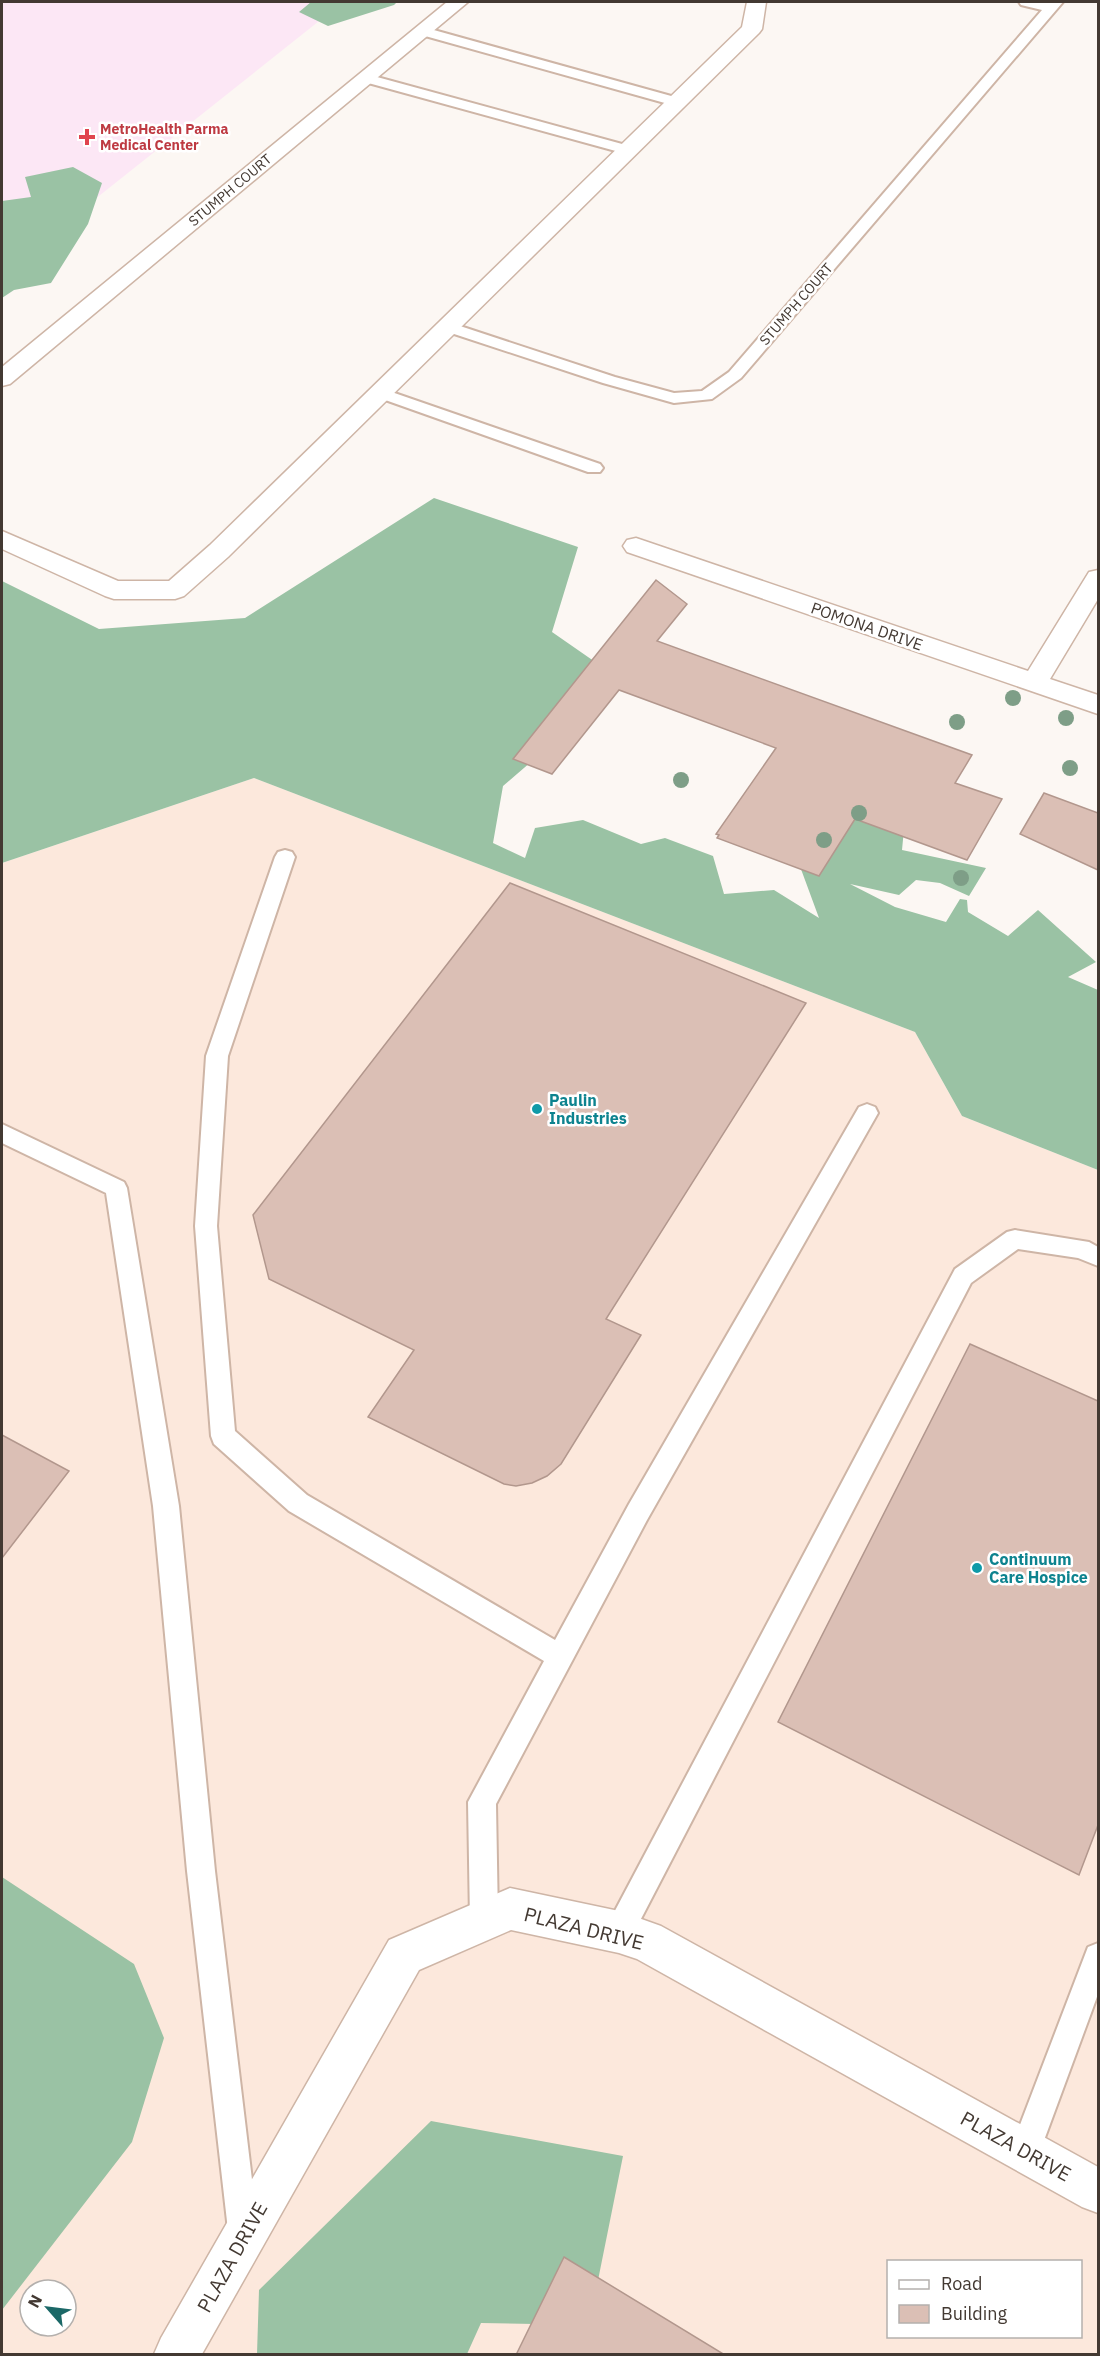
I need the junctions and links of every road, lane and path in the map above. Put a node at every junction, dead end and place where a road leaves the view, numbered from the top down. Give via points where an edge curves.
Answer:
1 (458, 2) edge
2 (756, 2) edge
3 (1026, 2) edge
4 (1053, 5) edge
5 (423, 31) junction
6 (366, 78) junction
7 (677, 102) junction
8 (628, 150) junction
9 (448, 327) junction
10 (2, 379) edge
11 (380, 393) junction
12 (594, 468) dead end
13 (2, 539) edge
14 (636, 546) dead end
15 (1098, 579) edge
16 (1034, 683) junction
17 (1098, 705) edge
18 (285, 857) dead end
19 (867, 1113) dead end
20 (2, 1133) edge
21 (1098, 1257) edge
22 (561, 1657) junction
23 (484, 1920) junction
24 (620, 1932) junction
25 (1098, 1957) edge
26 (1025, 2151) junction
27 (1098, 2191) edge
28 (244, 2235) junction
29 (177, 2355) edge

1 - 5 street, STUMPH COURT
2 - 7 street via 752,29
3 - 4 lane
4 - 9 lane, STUMPH COURT via 735,375 706,396 674,398
5 - 6 street, STUMPH COURT
5 - 7 lane
6 - 8 lane
6 - 10 street, STUMPH COURT
7 - 8 street
8 - 9 street
9 - 11 street
11 - 12 lane
11 - 13 street via 175,590 114,590
14 - 16 street, POMONA DRIVE
15 - 16 street
16 - 17 street, POMONA DRIVE
18 - 22 lane via 217,1056 206,1226 223,1437 298,1503
19 - 22 lane via 638,1512
20 - 28 lane via 116,1188 166,1506 204,1894
21 - 24 lane via 1081,1249 1015,1239 963,1276
22 - 23 lane via 482,1802
23 - 24 street, PLAZA DRIVE via 510,1909
23 - 28 street, PLAZA DRIVE via 404,1955
24 - 26 street, PLAZA DRIVE via 646,1941
25 - 26 lane
26 - 27 street, PLAZA DRIVE
28 - 29 street, PLAZA DRIVE

